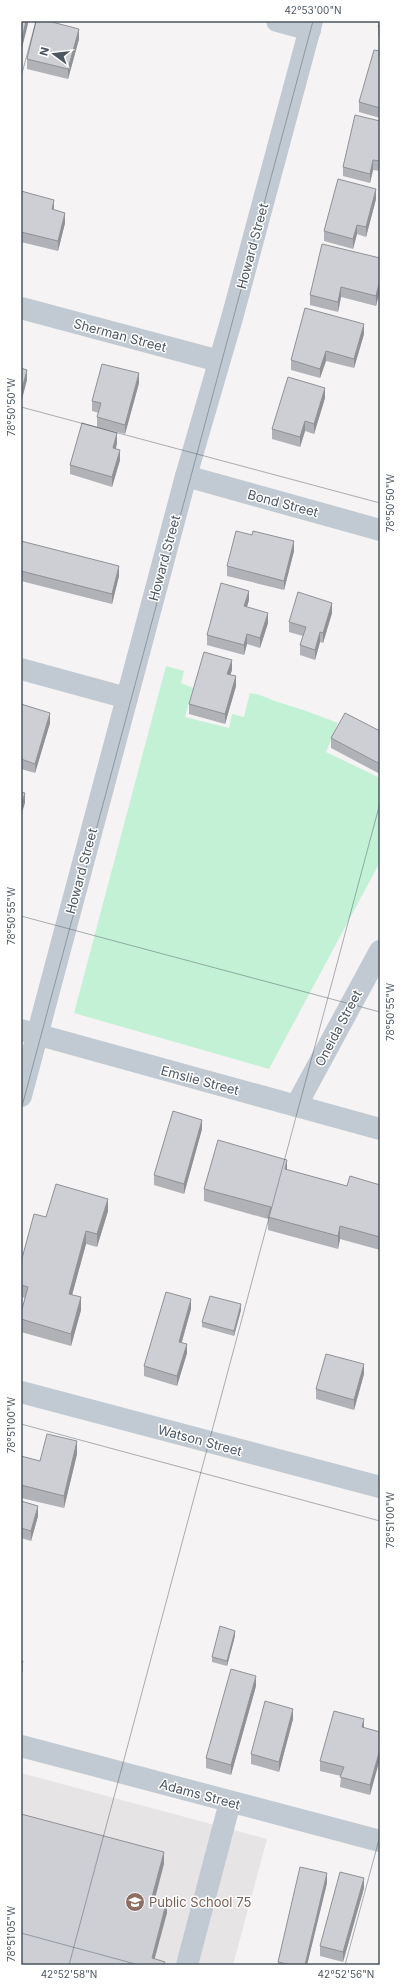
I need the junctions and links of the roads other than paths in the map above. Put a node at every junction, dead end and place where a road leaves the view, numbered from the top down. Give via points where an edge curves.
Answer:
1 (277, 21) edge
2 (311, 25) edge
3 (21, 308) edge
4 (219, 361) junction
5 (186, 476) junction
6 (380, 530) edge
7 (21, 669) edge
8 (127, 698) junction
9 (380, 951) edge
10 (29, 1033) edge
11 (21, 1096) edge
12 (296, 1106) junction
13 (380, 1129) edge
14 (21, 1392) edge
15 (380, 1487) edge
16 (21, 1746) edge
17 (230, 1802) junction
18 (380, 1842) edge
19 (187, 1965) edge

1 - 2 street
2 - 4 street, Howard Street
3 - 4 street, Sherman Street
4 - 5 street, Howard Street
5 - 6 street, Bond Street
5 - 8 street, Howard Street
7 - 8 street
8 - 10 street, Howard Street
9 - 12 street, Oneida Street
10 - 11 street, Howard Street
10 - 12 street, Emslie Street
12 - 13 street, Emslie Street
14 - 15 street, Watson Street
16 - 17 street, Adams Street
17 - 18 street, Adams Street
17 - 19 street

